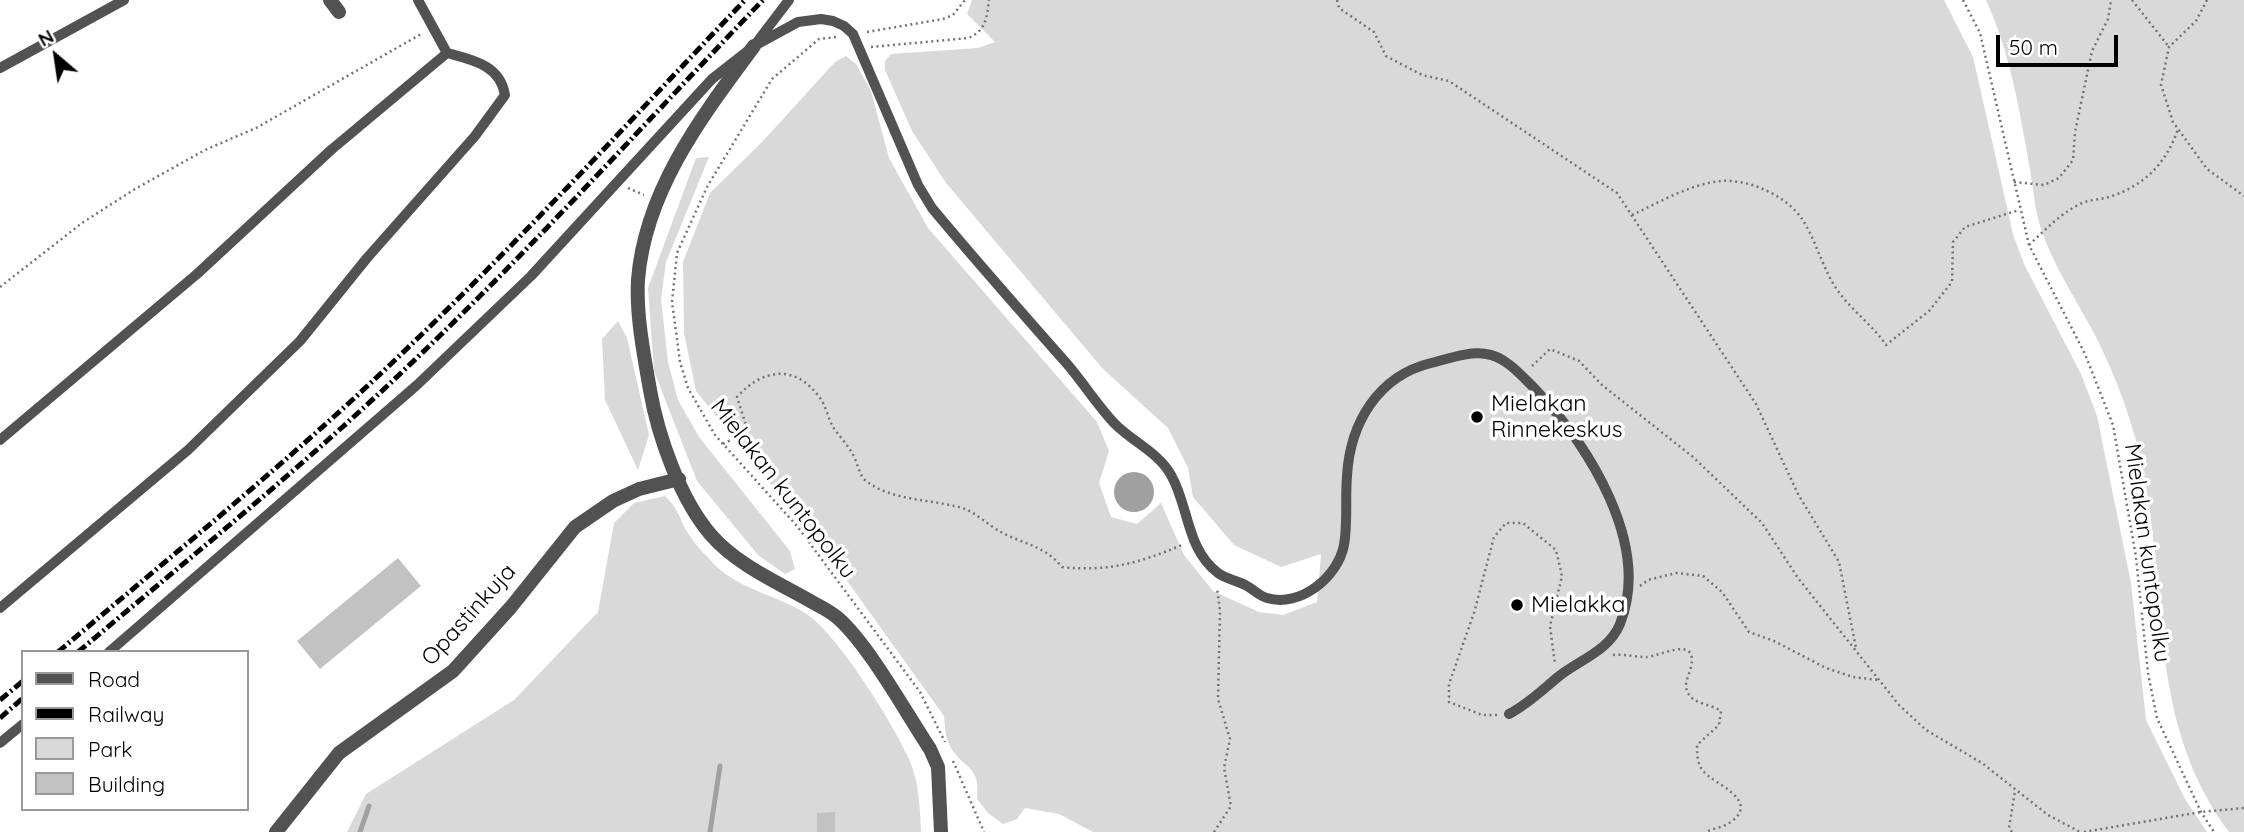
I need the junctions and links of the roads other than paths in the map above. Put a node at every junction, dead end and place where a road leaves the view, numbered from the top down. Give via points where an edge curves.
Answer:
1 (124, 0) edge
2 (418, 0) edge
3 (789, 0) edge
4 (754, 46) junction
5 (447, 53) junction
6 (0, 68) edge
7 (0, 440) edge
8 (679, 479) junction
9 (0, 608) edge
10 (111, 650) edge
11 (1508, 714) road end
12 (21, 726) edge
13 (0, 743) edge
14 (276, 832) edge
15 (941, 832) edge

1 - 6 lane
2 - 5 lane
3 - 4 lane
4 - 8 street via 690,136 657,204 638,281 642,340 657,428
4 - 10 lane via 712,79 531,276 417,385
4 - 11 lane via 798,22 821,19 853,34 932,208 1115,425 1164,464 1173,477 1194,540 1214,570 1267,598 1305,594 1336,566 1344,547 1347,470 1358,424 1385,386 1420,366 1461,355 1486,354 1522,375 1594,463 1619,525 1629,581 1625,606 1611,639 1528,704
5 - 7 lane
5 - 9 lane via 479,62 503,84 505,95 475,136 300,341 188,450
8 - 14 street, Opastinkuja via 630,493 575,527 453,671 338,753
8 - 15 street via 712,536 741,560 839,618 861,646 938,767
12 - 13 lane

